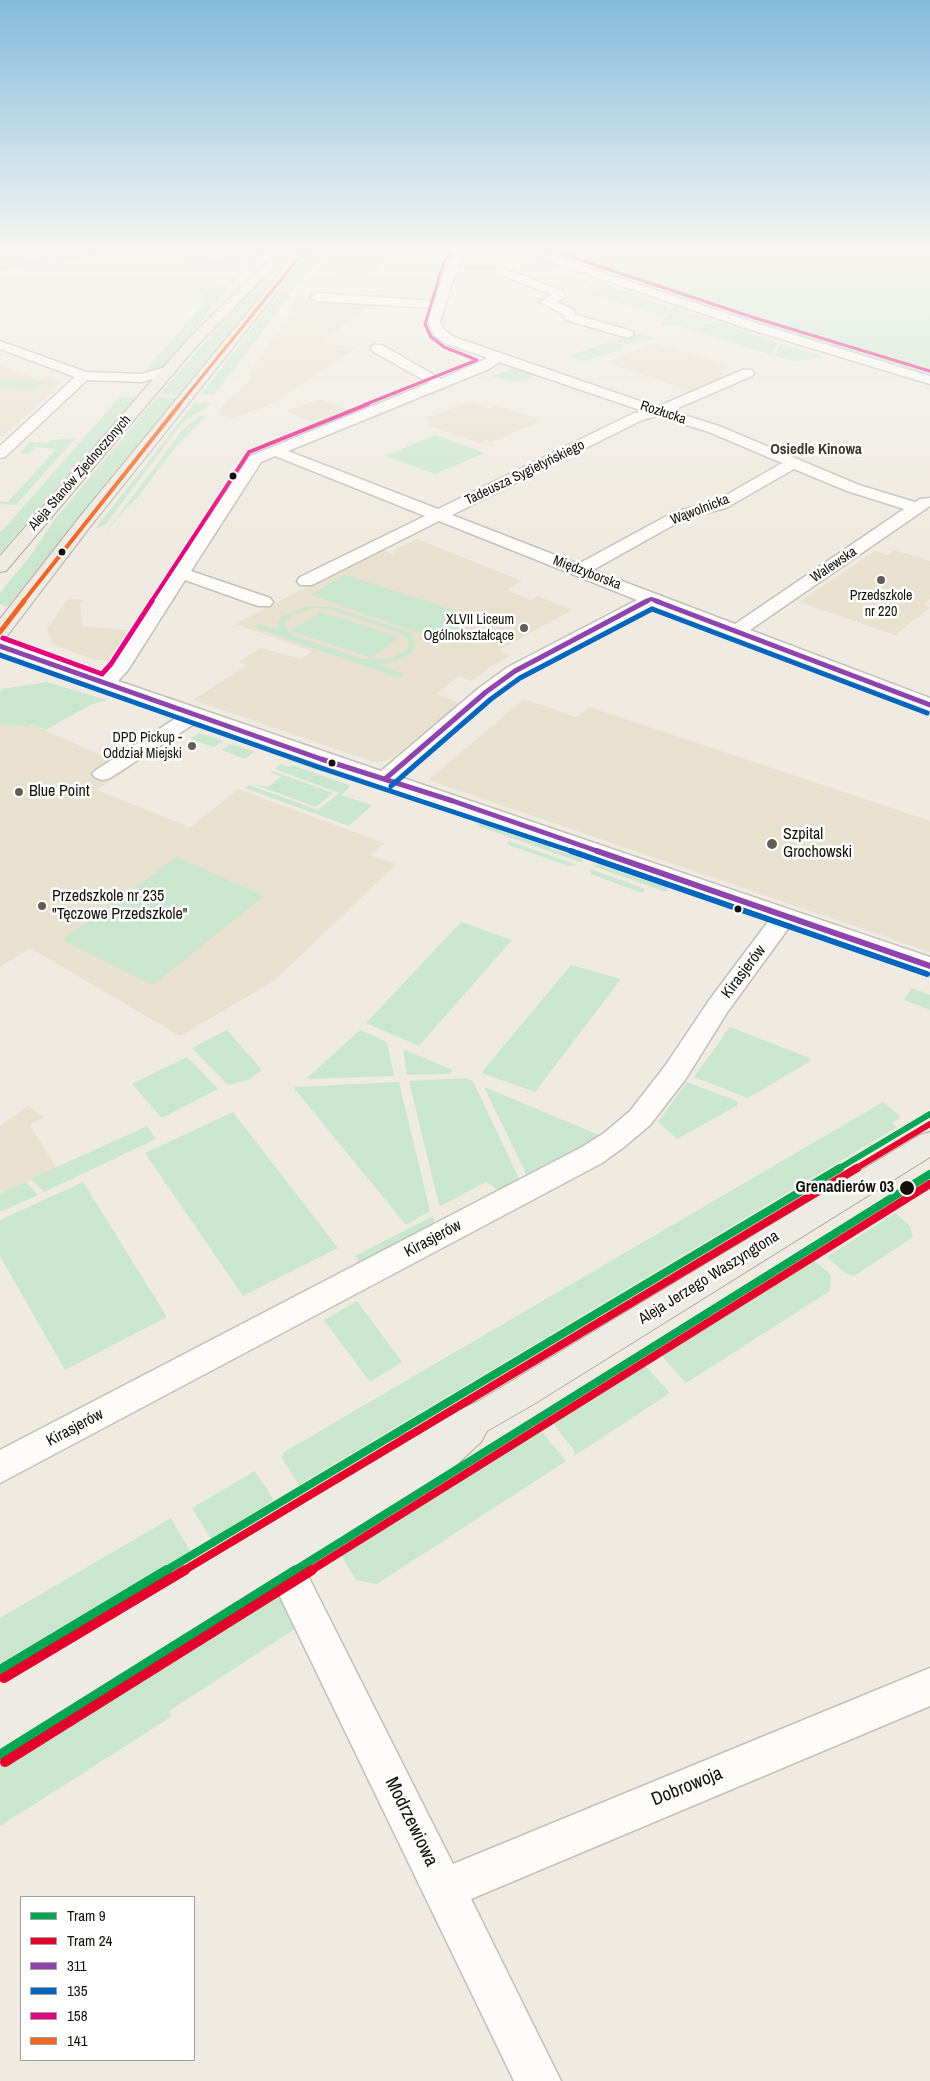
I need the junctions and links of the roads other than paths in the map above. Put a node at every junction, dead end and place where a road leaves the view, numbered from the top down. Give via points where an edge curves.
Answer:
1 (6, 347) edge
2 (188, 347) edge
3 (226, 347) edge
4 (468, 347) edge
5 (822, 347) edge
6 (377, 348) dead end
7 (492, 356) junction
8 (169, 370) junction
9 (747, 373) dead end
10 (84, 376) junction
11 (119, 379) junction
12 (930, 380) edge
13 (440, 384) junction
14 (151, 392) junction
15 (658, 412) junction
16 (7, 440) edge
17 (273, 450) junction
18 (0, 454) edge
19 (793, 463) junction
20 (923, 503) edge
21 (438, 515) junction
22 (0, 567) edge
23 (580, 570) junction
24 (180, 573) junction
25 (306, 581) dead end
26 (651, 599) junction
27 (264, 602) dead end
28 (737, 631) junction
29 (0, 632) edge
30 (0, 646) edge
31 (104, 684) junction
32 (930, 705) edge
33 (194, 715) junction
34 (103, 774) dead end
35 (386, 780) junction
36 (785, 916) junction
37 (930, 966) edge
38 (930, 1143) edge
39 (489, 1413) junction
40 (0, 1467) edge
41 (283, 1564) junction
42 (930, 1687) edge
43 (0, 1695) edge
44 (0, 1738) edge
45 (444, 1889) junction
46 (538, 2081) edge

1 - 10 street
2 - 8 main road, Aleja Stanów Zjednoczonych
3 - 29 main road, Aleja Stanów Zjednoczonych
4 - 7 street, Rozłucka
5 - 12 street
6 - 13 street
7 - 13 street via 493,360 484,366
7 - 15 street, Rozłucka
8 - 11 street via 142,378
8 - 14 main road, Aleja Stanów Zjednoczonych
9 - 15 street, Tadeusza Sygietyńskiego
10 - 11 street
10 - 16 street
11 - 14 street via 139,382
13 - 17 street
14 - 22 main road, Aleja Stanów Zjednoczonych
15 - 19 street, Rozłucka via 714,429
15 - 21 street, Tadeusza Sygietyńskiego via 637,417
16 - 18 street
17 - 21 street, Międzyborska
17 - 24 street via 249,466
19 - 20 street, Rozłucka via 854,488
19 - 23 street, Wąwolnicka via 720,505 680,515
20 - 28 street, Walewska
21 - 23 street, Międzyborska
21 - 25 street, Tadeusza Sygietyńskiego
23 - 26 street, Międzyborska
24 - 27 street
24 - 31 street via 118,670
26 - 28 street, Międzyborska
26 - 35 street via 515,671 486,692
28 - 32 street, Międzyborska
30 - 31 street
31 - 33 street
33 - 34 street
33 - 35 street
35 - 36 street
36 - 37 street
36 - 40 street, Kirasjerów via 718,1005 675,1073 640,1118 592,1155
38 - 39 main road, Aleja Jerzego Waszyngtona
39 - 41 main road, Aleja Jerzego Waszyngtona via 407,1487
39 - 43 main road, Aleja Jerzego Waszyngtona via 389,1459
41 - 44 main road, Aleja Jerzego Waszyngtona
41 - 45 street, Modrzewiowa
42 - 45 street, Dobrowoja
45 - 46 street, Modrzewiowa

